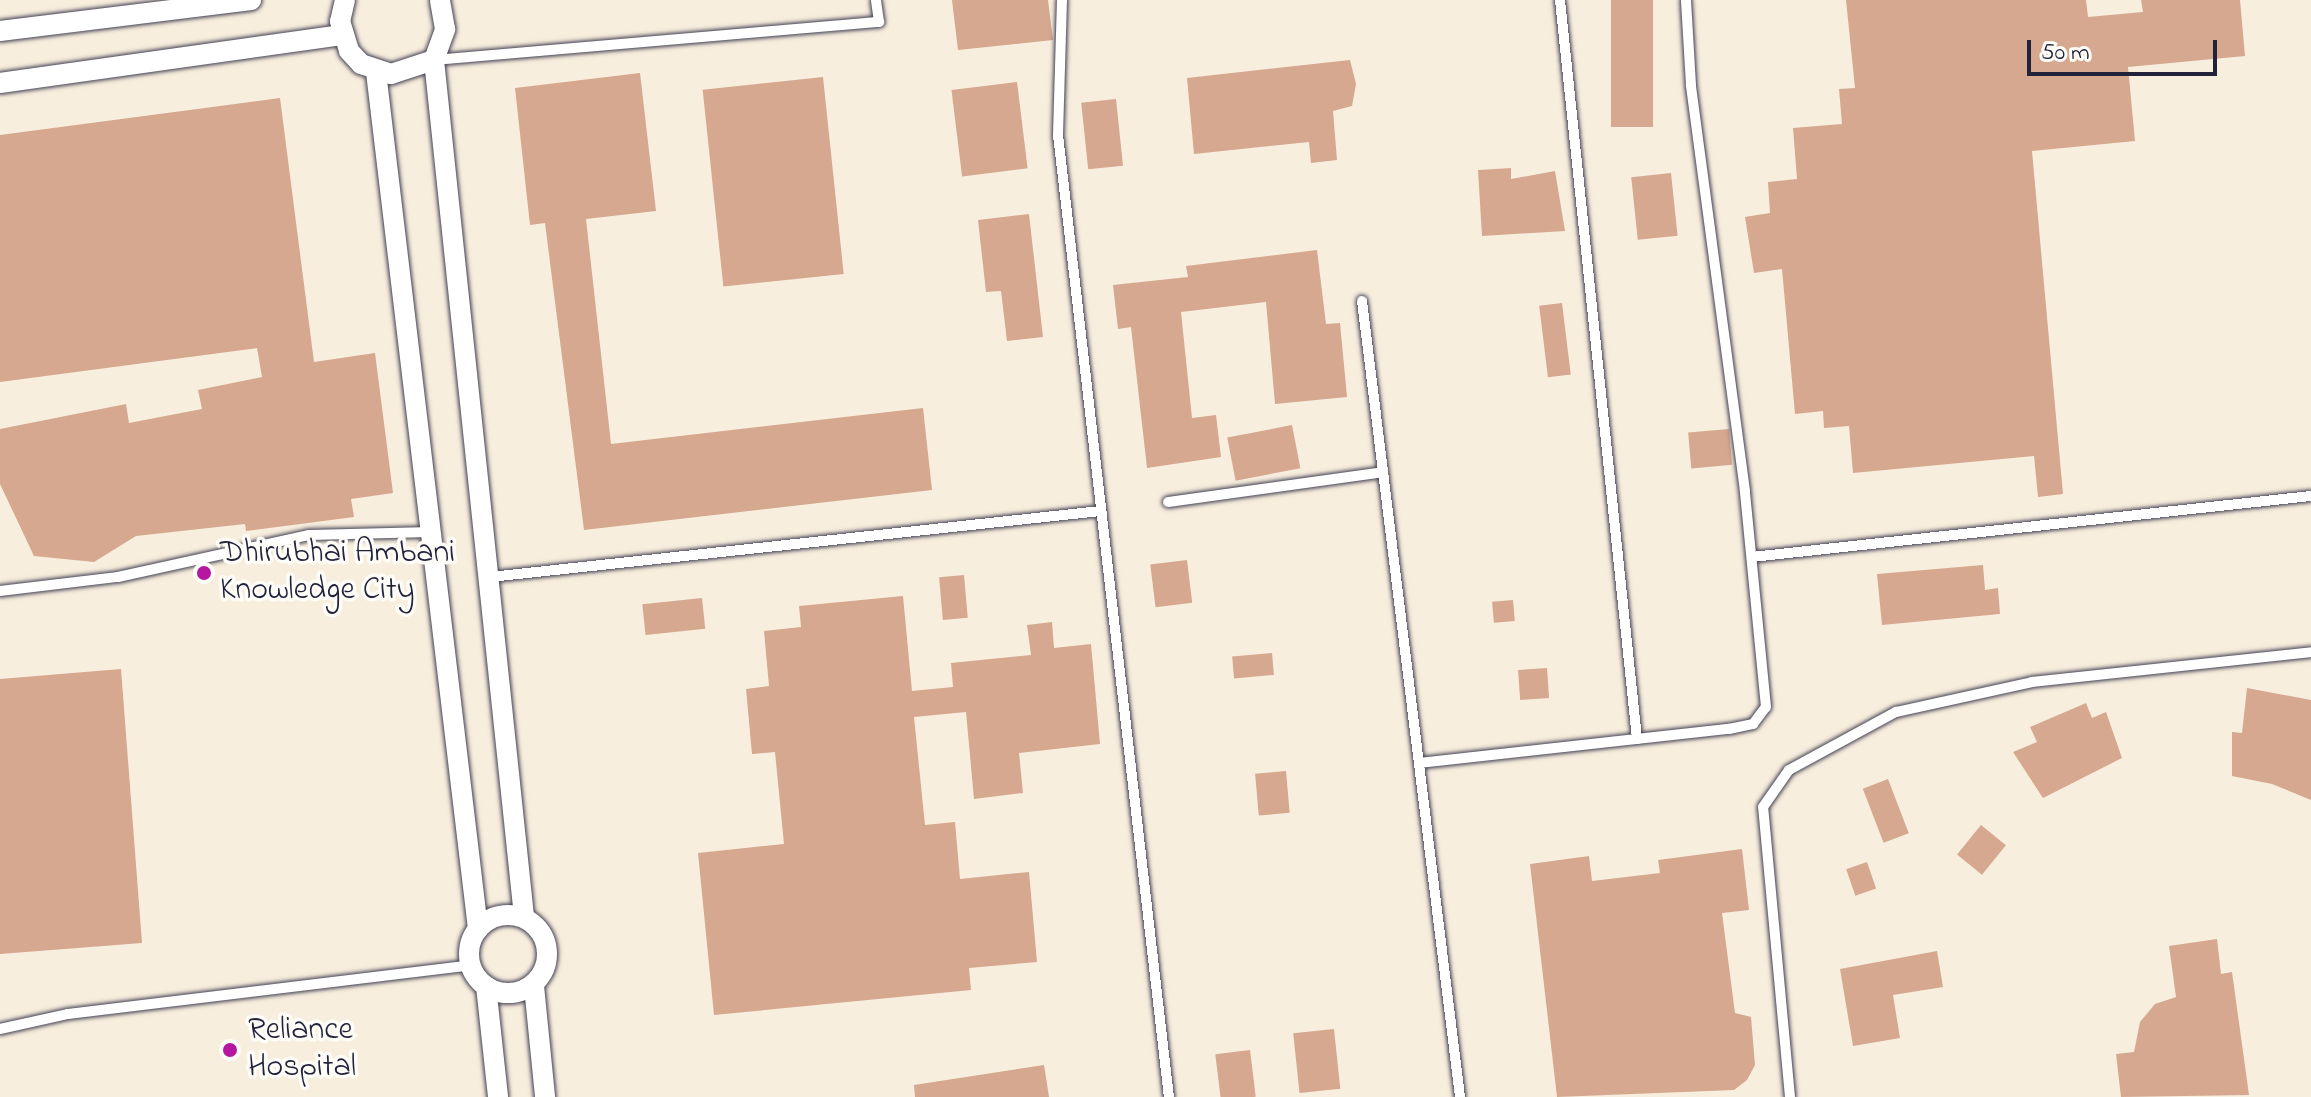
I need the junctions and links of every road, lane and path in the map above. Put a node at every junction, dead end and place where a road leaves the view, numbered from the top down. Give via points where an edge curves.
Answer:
1 (251, 0) edge
2 (345, 0) edge
3 (440, 0) edge
4 (876, 0) edge
5 (1062, 0) edge
6 (1560, 0) edge
7 (1686, 0) edge
8 (0, 31) edge
9 (342, 35) junction
10 (434, 60) junction
11 (376, 72) junction
12 (0, 83) edge
13 (1362, 301) dead end
14 (1383, 472) junction
15 (2311, 496) edge
16 (1168, 502) dead end
17 (1101, 511) junction
18 (431, 532) junction
19 (1752, 557) junction
20 (490, 577) junction
21 (0, 591) edge
22 (2311, 652) edge
23 (1637, 739) junction
24 (1419, 763) junction
25 (524, 917) junction
26 (478, 929) junction
27 (471, 965) junction
28 (486, 986) junction
29 (534, 986) junction
30 (0, 1029) edge
31 (498, 1097) edge
32 (545, 1097) edge
33 (1169, 1097) edge
34 (1460, 1097) edge
35 (1790, 1097) edge

1 - 8 street
2 - 9 street
3 - 10 street via 445,29
4 - 10 lane via 879,22
5 - 17 lane via 1058,135
6 - 23 lane
7 - 19 lane via 1691,85
9 - 11 street via 349,51
9 - 12 street
10 - 11 street via 404,73
10 - 20 street
11 - 18 street
13 - 14 lane
14 - 16 lane
14 - 24 lane
15 - 19 lane
17 - 20 lane
17 - 33 lane
18 - 21 lane via 309,535 118,577
18 - 26 street
19 - 23 lane via 1766,707 1753,724
20 - 25 street
22 - 35 lane via 2032,682 1896,712 1789,770 1763,807
23 - 24 lane
24 - 34 lane
25 - 26 street via 498,916
25 - 29 street via 543,935 547,948 547,961
26 - 27 street
27 - 28 street
27 - 30 lane via 68,1014
28 - 29 street via 509,993
28 - 31 street
29 - 32 street

